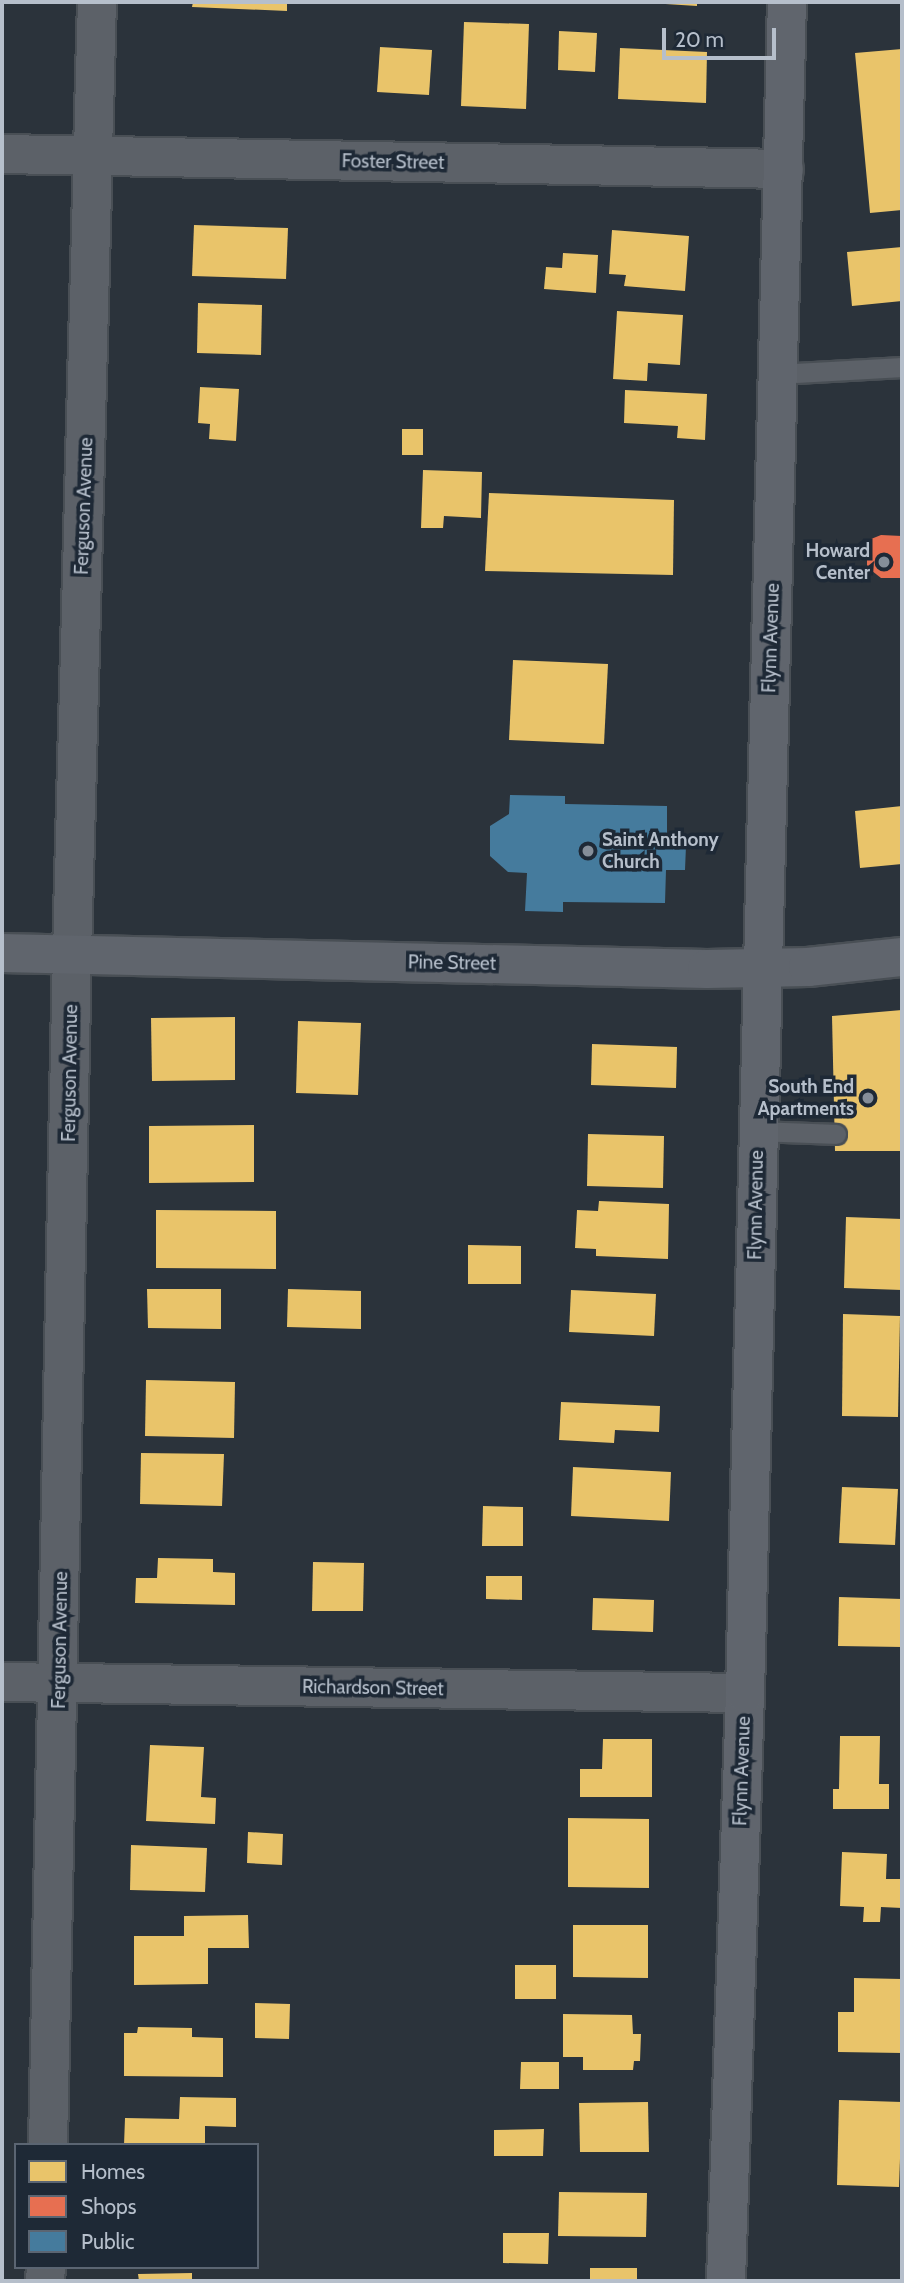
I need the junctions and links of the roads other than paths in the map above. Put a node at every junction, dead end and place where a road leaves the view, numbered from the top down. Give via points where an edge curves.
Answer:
1 (97, 2) edge
2 (787, 2) edge
3 (2, 154) edge
4 (94, 156) junction
5 (784, 169) junction
6 (902, 367) edge
7 (778, 374) junction
8 (2, 953) edge
9 (72, 954) junction
10 (902, 957) edge
11 (763, 968) junction
12 (758, 1131) junction
13 (836, 1134) dead end
14 (2, 1682) edge
15 (59, 1683) junction
16 (745, 1693) junction
17 (48, 2143) edge
18 (726, 2281) edge

1 - 4 street, Ferguson Avenue
2 - 5 street, Flynn Avenue
3 - 4 street, Foster Street
4 - 5 street, Foster Street
4 - 9 street, Ferguson Avenue
5 - 7 street, Flynn Avenue
6 - 7 lane
7 - 11 street, Flynn Avenue
8 - 9 street, Pine Street
9 - 11 street, Pine Street
9 - 15 street, Ferguson Avenue
10 - 11 street, Pine Street
11 - 12 street, Flynn Avenue
12 - 13 lane
12 - 16 street, Flynn Avenue
14 - 15 street, Richardson Street
15 - 16 street, Richardson Street
15 - 17 street, Ferguson Avenue
16 - 18 street, Flynn Avenue

